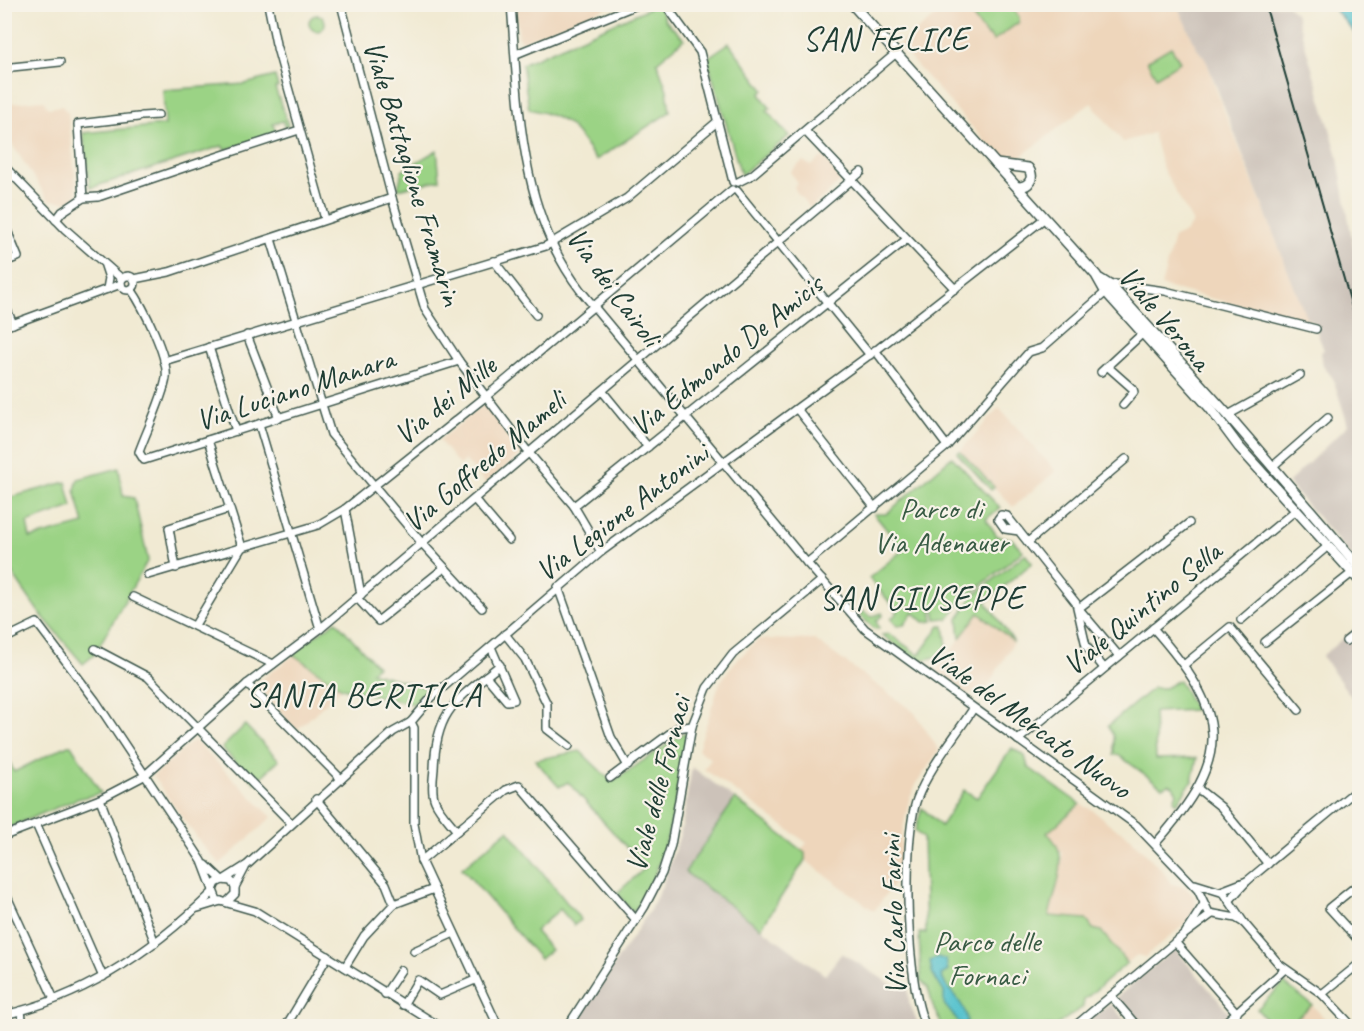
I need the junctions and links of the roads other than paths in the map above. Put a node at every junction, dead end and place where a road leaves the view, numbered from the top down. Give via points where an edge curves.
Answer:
1 (268, 4) edge
2 (341, 4) edge
3 (511, 4) edge
4 (639, 4) edge
5 (665, 4) edge
6 (852, 4) edge
7 (516, 54) junction
8 (895, 54) junction
9 (60, 63) dead end
10 (4, 74) edge
11 (158, 115) dead end
12 (718, 121) junction
13 (299, 130) junction
14 (805, 131) junction
15 (4, 166) edge
16 (861, 172) dead end
17 (1011, 172) junction
18 (852, 181) junction
19 (1028, 184) junction
20 (735, 186) junction
21 (1018, 187) junction
22 (83, 198) junction
23 (392, 198) junction
24 (1032, 203) junction
25 (1045, 218) junction
26 (325, 219) junction
27 (56, 220) junction
28 (4, 223) edge
29 (272, 239) junction
30 (907, 239) junction
31 (550, 243) junction
32 (778, 243) junction
33 (494, 261) junction
34 (4, 262) edge
35 (105, 266) junction
36 (134, 279) junction
37 (122, 282) junction
38 (416, 283) junction
39 (107, 289) junction
40 (131, 289) junction
41 (955, 289) junction
42 (1108, 289) junction
43 (4, 303) edge
44 (827, 303) junction
45 (594, 307) junction
46 (536, 315) dead end
47 (296, 320) junction
48 (13, 324) junction
49 (4, 327) edge
50 (1316, 329) dead end
51 (1143, 333) junction
52 (247, 335) junction
53 (209, 347) junction
54 (872, 353) junction
55 (639, 360) junction
56 (164, 361) junction
57 (459, 361) junction
58 (1107, 366) junction
59 (1101, 372) dead end
60 (1300, 375) dead end
61 (603, 392) junction
62 (486, 396) junction
63 (322, 405) junction
64 (1123, 405) dead end
65 (797, 409) junction
66 (1228, 415) junction
67 (686, 416) junction
68 (279, 418) junction
69 (1328, 418) dead end
70 (259, 424) junction
71 (236, 431) junction
72 (208, 440) junction
73 (947, 446) junction
74 (648, 447) junction
75 (529, 453) junction
76 (1126, 459) dead end
77 (724, 463) junction
78 (1272, 467) junction
79 (375, 486) junction
80 (475, 500) junction
81 (574, 506) junction
82 (875, 508) junction
83 (230, 509) junction
84 (345, 509) junction
85 (1296, 510) junction
86 (1189, 523) dead end
87 (1019, 531) dead end
88 (290, 533) junction
89 (509, 540) dead end
90 (422, 542) junction
91 (1028, 542) junction
92 (1328, 546) junction
93 (242, 547) junction
94 (601, 552) junction
95 (807, 563) junction
96 (176, 568) junction
97 (444, 568) junction
98 (1356, 570) edge
99 (148, 575) dead end
100 (822, 580) junction
101 (1359, 581) edge
102 (558, 587) junction
103 (133, 597) dead end
104 (359, 597) junction
105 (482, 608) dead end
106 (1079, 609) junction
107 (1241, 620) dead end
108 (195, 626) junction
109 (1153, 628) junction
110 (320, 629) junction
111 (1359, 630) edge
112 (505, 634) junction
113 (4, 639) edge
114 (1346, 641) dead end
115 (1265, 642) dead end
116 (491, 646) junction
117 (95, 649) dead end
118 (1119, 656) junction
119 (273, 664) junction
120 (1185, 664) junction
121 (500, 665) junction
122 (1104, 668) junction
123 (486, 676) junction
124 (247, 684) junction
125 (973, 709) junction
126 (1299, 710) dead end
127 (411, 722) junction
128 (692, 726) junction
129 (196, 729) junction
130 (1018, 740) junction
131 (569, 746) dead end
132 (628, 765) junction
133 (144, 776) junction
134 (610, 778) dead end
135 (340, 779) junction
136 (1359, 787) edge
137 (1197, 788) junction
138 (100, 799) junction
139 (316, 800) junction
140 (36, 824) junction
141 (291, 824) junction
142 (457, 831) junction
143 (4, 836) edge
144 (1155, 844) junction
145 (201, 861) junction
146 (422, 861) junction
147 (1268, 864) junction
148 (247, 865) junction
149 (223, 880) junction
150 (1191, 881) junction
151 (1247, 881) junction
152 (1359, 883) edge
153 (235, 888) junction
154 (434, 889) junction
155 (4, 890) edge
156 (213, 891) junction
157 (1212, 891) junction
158 (1221, 891) junction
159 (224, 901) junction
160 (1204, 902) junction
161 (1229, 902) junction
162 (394, 904) junction
163 (198, 908) junction
164 (250, 909) junction
165 (1212, 914) junction
166 (1222, 914) junction
167 (636, 920) junction
168 (1244, 923) junction
169 (454, 933) junction
170 (1185, 934) junction
171 (155, 942) junction
172 (1175, 942) junction
173 (1359, 942) edge
174 (414, 951) dead end
175 (328, 957) junction
176 (1359, 963) edge
177 (345, 968) junction
178 (401, 969) dead end
179 (1285, 969) junction
180 (103, 977) junction
181 (475, 980) junction
182 (385, 994) junction
183 (1322, 994) junction
184 (1111, 996) junction
185 (54, 999) junction
186 (403, 1005) junction
187 (21, 1011) junction
188 (1237, 1012) junction
189 (4, 1015) edge
190 (23, 1026) edge
191 (286, 1026) edge
192 (439, 1026) edge
193 (498, 1026) edge
194 (568, 1026) edge
195 (926, 1026) edge
196 (1075, 1026) edge
197 (1137, 1026) edge
198 (1221, 1026) edge
199 (1352, 1026) edge

1 - 13 street
2 - 23 street, Viale Battaglione Framarin
3 - 7 street, Via dei Cairoli
4 - 7 street
5 - 12 street via 700,52
6 - 8 main road
7 - 31 street, Via dei Cairoli via 527,165 540,220
8 - 14 street, Via dei Mille
8 - 17 main road via 996,164
9 - 10 street via 12,67
11 - 22 street via 78,124
12 - 20 street
12 - 31 street via 627,198
13 - 22 street via 100,196
13 - 26 street
14 - 18 street
14 - 20 street, Via dei Mille
15 - 27 street
16 - 18 street, Via Goffredo Mameli
17 - 19 main road via 1020,165 1028,168 1032,176
17 - 21 main road
18 - 30 street
18 - 32 street, Via Goffredo Mameli
19 - 21 main road
19 - 24 main road
20 - 32 street
20 - 45 street, Via dei Mille
21 - 24 main road, Viale Verona
22 - 27 street
23 - 26 street
23 - 38 street, Viale Battaglione Framarin
24 - 25 main road, Viale Verona
25 - 41 street, Via Legione Antonini
25 - 42 main road, Viale Verona
26 - 29 street
27 - 35 street
28 - 34 street via 18,258
29 - 36 street via 169,272
29 - 47 street
30 - 41 street
30 - 44 street, Via Edmondo De Amicis
31 - 33 street
31 - 45 street, Via dei Cairoli via 560,263
32 - 44 street
32 - 55 street, Via Goffredo Mameli
33 - 38 street
33 - 46 street
35 - 37 street
35 - 39 street
36 - 37 street via 129,276
36 - 40 street
37 - 39 street
37 - 40 street via 125,289
38 - 47 street
38 - 57 street, Viale Battaglione Framarin via 425,309
39 - 48 street
40 - 56 street via 145,310
41 - 54 street, Via Legione Antonini
42 - 50 street via 1126,284 1165,291
42 - 51 main road, Viale Verona
42 - 66 main road, Viale Verona
42 - 73 street via 1042,348 1029,352
43 - 48 street
44 - 54 street
44 - 67 street, Via Edmondo De Amicis
45 - 55 street, Via dei Cairoli
45 - 62 street, Via dei Mille
47 - 52 street
47 - 63 street
48 - 49 street
51 - 58 street
51 - 85 main road, Viale Verona
52 - 53 street
52 - 68 street
53 - 56 street
53 - 71 street
54 - 65 street, Via Legione Antonini
54 - 73 street
55 - 61 street, Via Goffredo Mameli
55 - 67 street, Via dei Cairoli
56 - 72 street, Via Luciano Manara via 166,378 139,452 144,460
57 - 62 street, Viale Battaglione Framarin
57 - 63 street, Via Luciano Manara
58 - 59 street
58 - 64 street via 1133,389
60 - 66 street
61 - 74 street
61 - 75 street, Via Goffredo Mameli
62 - 75 street, Viale Battaglione Framarin
62 - 79 street, Via dei Mille
63 - 68 street, Via Luciano Manara
63 - 79 street via 331,434
65 - 77 street, Via Legione Antonini
65 - 82 street
66 - 78 main road, Viale Verona
67 - 74 street, Via Edmondo De Amicis
67 - 77 street, Via dei Cairoli
68 - 70 street, Via Luciano Manara
69 - 78 street
70 - 71 street, Via Luciano Manara
70 - 88 street
71 - 72 street, Via Luciano Manara
72 - 83 street
73 - 82 street
74 - 81 street, Via Edmondo De Amicis
75 - 80 street, Via Goffredo Mameli
75 - 81 street, Viale Battaglione Framarin
76 - 91 street
77 - 94 street, Via Legione Antonini
77 - 95 street, Viale del Mercato Nuovo
78 - 98 main road, Viale Verona
79 - 84 street, Via dei Mille
79 - 90 street
80 - 89 street
80 - 90 street, Via Goffredo Mameli
81 - 94 street, Viale Battaglione Framarin
82 - 95 street
83 - 93 street
83 - 96 street via 169,528
84 - 88 street, Via dei Mille via 318,525
84 - 104 street
85 - 92 main road, Viale Verona
85 - 109 street, Viale Quintino Sella
86 - 106 street
87 - 91 street
88 - 93 street, Via dei Mille
88 - 110 street
90 - 97 street
90 - 104 street, Via Goffredo Mameli
91 - 106 street
92 - 98 main road, Viale Verona
92 - 107 street
93 - 96 street, Via dei Mille
93 - 108 street
94 - 102 street, Via Legione Antonini
95 - 100 street, Viale del Mercato Nuovo
96 - 99 street, Via dei Mille
97 - 104 street via 378,621
97 - 105 street
98 - 101 main road, Viale Verona
98 - 115 street
100 - 125 street, Viale del Mercato Nuovo via 865,629
100 - 128 street, Viale delle Fornaci via 733,654 707,688
102 - 112 street, Via Legione Antonini
102 - 132 street via 611,737
103 - 108 street
104 - 110 street, Via Goffredo Mameli
106 - 118 street
106 - 122 street via 1086,646
108 - 119 street
109 - 118 street, Viale Quintino Sella
109 - 120 street
110 - 119 street, Via Goffredo Mameli
111 - 114 street
112 - 116 street, Via Legione Antonini
112 - 131 street via 525,659 547,704 547,729
113 - 133 street via 37,623
116 - 121 street
116 - 127 street, Via Legione Antonini via 432,697
117 - 129 street via 148,677
118 - 122 street, Viale Quintino Sella
119 - 124 street, Via Goffredo Mameli
120 - 126 street via 1230,627
120 - 137 street via 1209,710 1213,730 1212,751
121 - 123 street
121 - 123 street via 514,700 507,701
122 - 130 street, Viale Quintino Sella
123 - 142 street via 452,706 437,734 435,802
124 - 129 street, Via Goffredo Mameli
124 - 135 street
125 - 130 street, Viale del Mercato Nuovo
125 - 195 street, Via Carlo Farini via 923,786 909,836 913,981
127 - 135 street, Via Legione Antonini via 393,732
127 - 146 street via 414,824
128 - 132 street via 677,728
128 - 167 street, Viale delle Fornaci via 671,845 662,873
129 - 133 street, Via Goffredo Mameli
129 - 141 street
130 - 144 street, Viale del Mercato Nuovo via 1136,825
132 - 134 street
133 - 138 street, Via Goffredo Mameli
133 - 145 street
135 - 139 street, Via Legione Antonini
136 - 147 street
137 - 144 street
137 - 147 street via 1221,807
138 - 140 street, Via Goffredo Mameli
138 - 171 street
139 - 141 street, Via Legione Antonini
139 - 162 street via 386,884
140 - 143 street, Via Goffredo Mameli
140 - 180 street
141 - 148 street, Via Legione Antonini
142 - 146 street
142 - 167 street via 506,790 521,786
144 - 150 street, Viale del Mercato Nuovo
145 - 149 street
145 - 156 street
146 - 154 street
147 - 151 street
148 - 149 street, Via Legione Antonini
148 - 153 street, Via Legione Antonini
149 - 153 street
149 - 156 street
150 - 157 street, Viale del Mercato Nuovo
150 - 160 street, Viale del Mercato Nuovo
151 - 158 street
151 - 161 street
152 - 173 street via 1329,908
153 - 159 street via 233,898
153 - 164 street
154 - 162 street
154 - 169 street
155 - 185 street
156 - 159 street
156 - 163 street
157 - 158 street
157 - 160 street
158 - 161 street
159 - 163 street
159 - 164 street
160 - 165 street
160 - 170 street
161 - 166 street
161 - 168 street
162 - 177 street via 364,936
163 - 171 street
164 - 175 street
165 - 166 street
165 - 170 street
166 - 168 street
167 - 194 street, Viale delle Fornaci
168 - 179 street
169 - 174 street
169 - 181 street
170 - 172 street
171 - 180 street
172 - 184 street
172 - 188 street
175 - 177 street
175 - 191 street
176 - 183 street
177 - 182 street
178 - 182 street
179 - 183 street
179 - 188 street
180 - 185 street
181 - 186 street via 440,995 418,980
181 - 193 street
182 - 186 street
183 - 199 street
184 - 196 street
184 - 197 street
185 - 187 street
186 - 192 street
187 - 189 street
187 - 190 street
188 - 198 street

